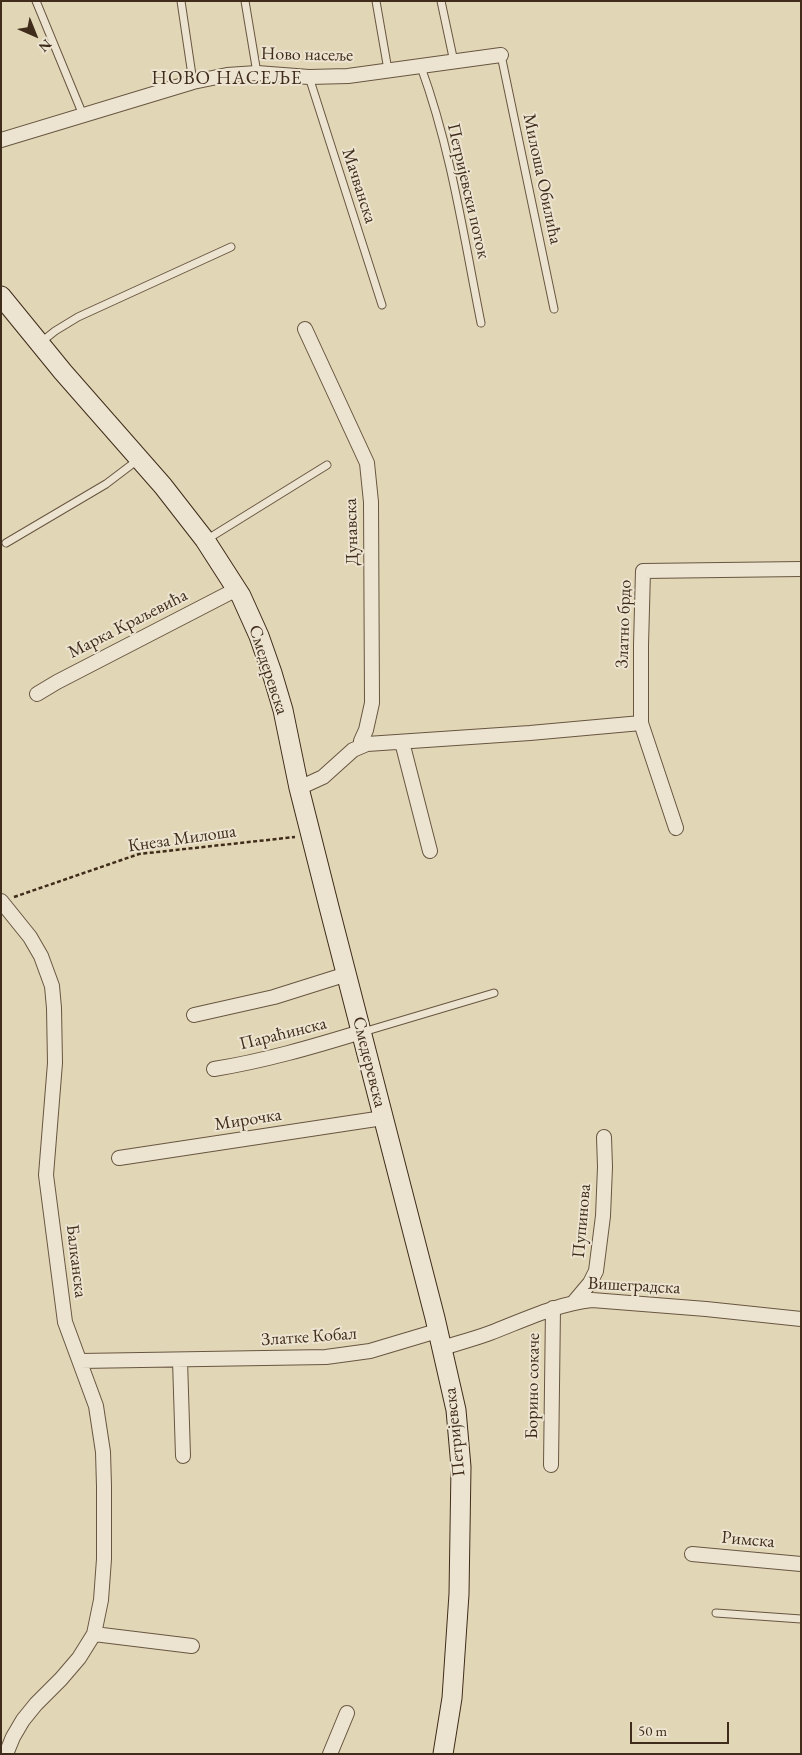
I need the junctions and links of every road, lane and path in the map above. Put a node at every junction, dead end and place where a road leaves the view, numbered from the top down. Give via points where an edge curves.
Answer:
1 (36, 1) edge
2 (181, 1) edge
3 (245, 1) edge
4 (376, 1) edge
5 (442, 1) edge
6 (501, 54) joint
7 (454, 62) junction
8 (421, 67) junction
9 (388, 70) junction
10 (257, 73) junction
11 (309, 77) junction
12 (193, 82) junction
13 (83, 114) junction
14 (1, 140) edge
15 (231, 247) dead end
16 (1, 296) edge
17 (382, 305) dead end
18 (554, 310) dead end
19 (481, 323) dead end
20 (306, 329) dead end
21 (39, 344) junction
22 (139, 459) junction
23 (327, 465) dead end
24 (205, 540) junction
25 (6, 543) dead end
26 (801, 569) edge
27 (236, 589) junction
28 (37, 694) dead end
29 (641, 722) junction
30 (402, 742) junction
31 (361, 746) junction
32 (299, 788) junction
33 (676, 828) dead end
34 (312, 835) junction
35 (430, 851) dead end
36 (6, 900) edge
37 (346, 974) junction
38 (494, 993) dead end
39 (194, 1015) dead end
40 (361, 1032) junction
41 (214, 1069) dead end
42 (383, 1118) junction
43 (604, 1137) dead end
44 (119, 1158) dead end
45 (574, 1302) junction
46 (553, 1308) junction
47 (801, 1319) edge
48 (440, 1340) junction
49 (180, 1360) junction
50 (80, 1361) junction
51 (183, 1456) dead end
52 (551, 1465) dead end
53 (692, 1554) dead end
54 (801, 1564) edge
55 (716, 1613) dead end
56 (801, 1619) edge
57 (94, 1634) junction
58 (192, 1646) dead end
59 (347, 1713) dead end
60 (6, 1754) edge
61 (330, 1754) edge
62 (443, 1754) edge

1 - 13 lane
2 - 12 lane
3 - 10 lane
4 - 9 lane
5 - 7 lane
6 - 7 street, Ново насеље
6 - 18 lane, Милоша Обилића
7 - 8 street, Ново насеље
8 - 9 street, Ново насеље
8 - 19 lane, Петријевски поток via 446,153
9 - 11 street, Ново насеље
10 - 11 street, Ново насеље
10 - 12 street, Ново насеље
11 - 17 lane, Мачванска
12 - 13 street, Ново насеље
13 - 14 street, Ново насеље
15 - 21 lane via 78,317
16 - 21 main road, Смедеревска
20 - 31 street, Дунавска via 367,463 371,502 372,703
21 - 22 main road, Смедеревска
22 - 24 main road, Смедеревска
22 - 25 lane via 106,484
23 - 24 lane
24 - 27 main road, Смедеревска
26 - 29 street, Златно брдо via 643,571
27 - 28 street, Марка Краљевића
27 - 32 main road, Смедеревска via 259,636 272,673
29 - 30 street
29 - 33 street, Златно брдо
30 - 31 street
30 - 35 street
31 - 32 street via 323,777
32 - 34 main road, Смедеревска
34 - 36 path, Кнеза Милоша via 139,854
34 - 37 main road, Смедеревска
36 - 50 street, Балканска via 41,956 52,986 55,1063 46,1175 65,1322
37 - 39 street via 274,997
37 - 40 main road, Смедеревска
38 - 40 lane
40 - 41 street, Параћинска via 298,1052
40 - 42 main road, Смедеревска
42 - 44 street, Мирочка
42 - 48 main road, Петријевска
43 - 45 street, Пупинова via 603,1216 596,1271
45 - 46 street, Вишеградска
45 - 47 street, Вишеградска via 592,1300
46 - 48 street, Вишеградска via 488,1334
46 - 52 street, Борино сокаче
48 - 49 street, Златке Кобал via 339,1356
48 - 62 main road, Петријевска via 456,1410 461,1467 455,1663
49 - 50 street, Златке Кобал
49 - 51 street
50 - 57 street, Балканска via 96,1406 102,1452 104,1558 101,1600
53 - 54 street, Римска
55 - 56 lane
57 - 58 street
57 - 60 street, Балканска via 61,1680 23,1720
59 - 61 street

